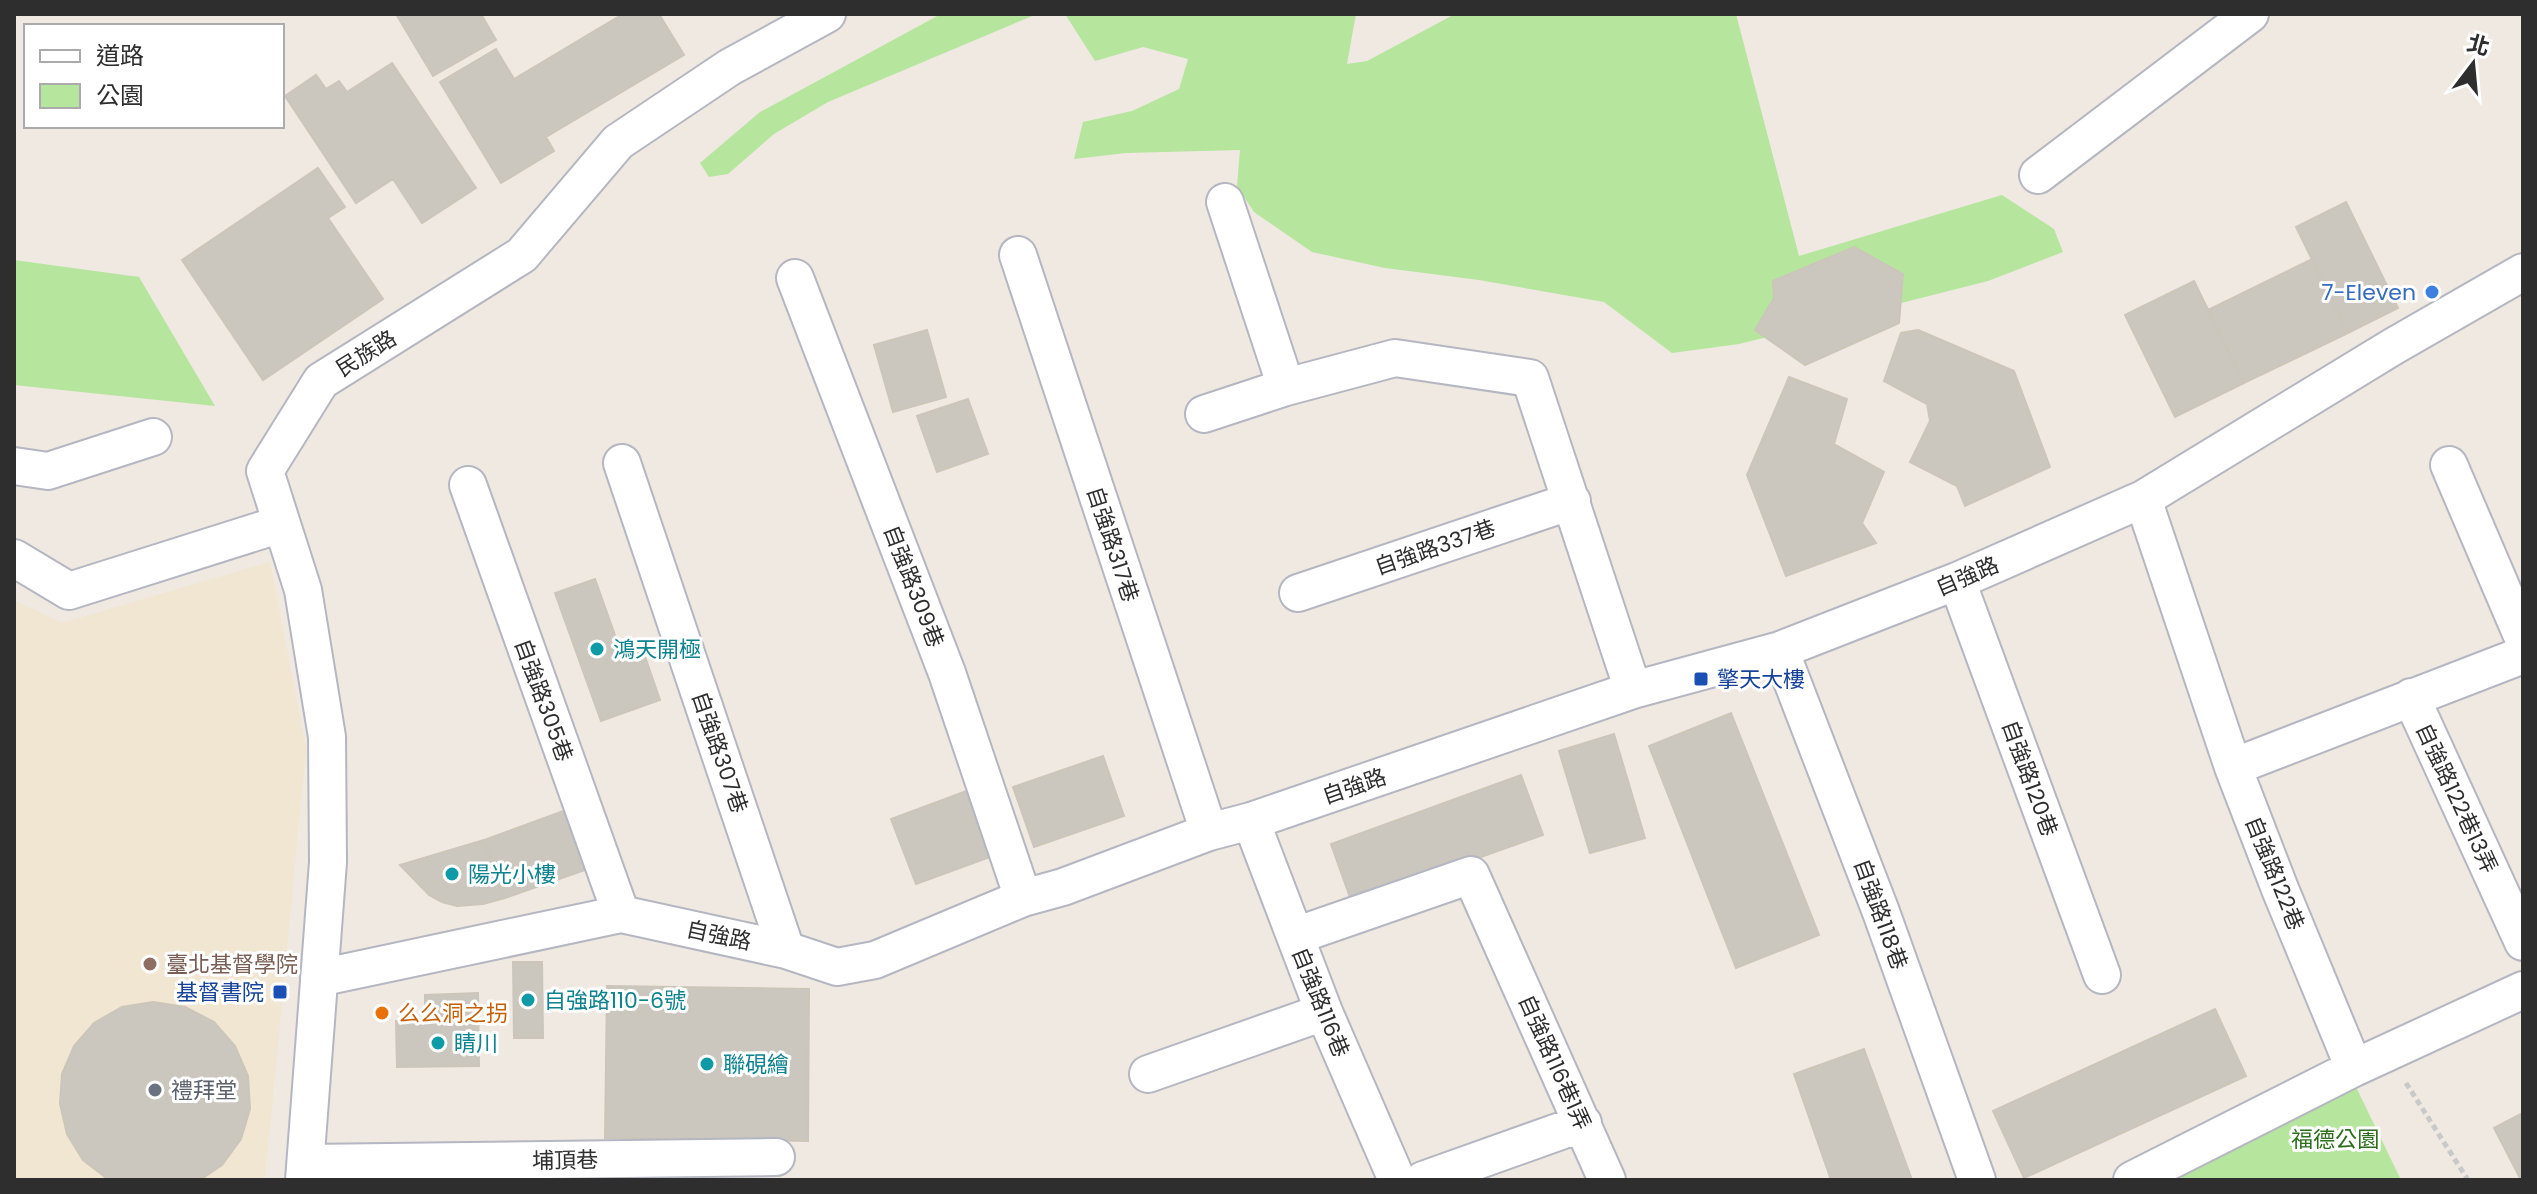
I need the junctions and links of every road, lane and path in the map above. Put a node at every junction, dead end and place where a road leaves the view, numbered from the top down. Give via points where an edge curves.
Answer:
1 (827, 14) edge
2 (2250, 14) edge
3 (2038, 175) dead end
4 (1225, 202) dead end
5 (1018, 255) dead end
6 (2523, 272) edge
7 (795, 278) dead end
8 (1286, 387) junction
9 (1204, 414) dead end
10 (153, 437) dead end
11 (622, 463) dead end
12 (2449, 465) dead end
13 (14, 466) edge
14 (468, 485) dead end
15 (2143, 499) junction
16 (1572, 501) junction
17 (281, 524) junction
18 (14, 558) edge
19 (1957, 581) junction
20 (1298, 593) dead end
21 (2523, 638) edge
22 (1780, 650) junction
23 (2523, 655) edge
24 (1633, 690) junction
25 (2411, 697) junction
26 (2233, 767) junction
27 (1251, 821) junction
28 (1209, 832) junction
29 (1023, 898) junction
30 (621, 914) junction
31 (1295, 936) junction
32 (2523, 942) edge
33 (786, 950) junction
34 (2102, 975) dead end
35 (319, 978) junction
36 (2523, 990) edge
37 (1324, 1012) junction
38 (2387, 1053) junction
39 (2354, 1068) junction
40 (1148, 1074) dead end
41 (1583, 1123) junction
42 (776, 1157) dead end
43 (305, 1172) edge
44 (1397, 1180) edge
45 (1423, 1180) edge
46 (1607, 1180) edge
47 (1977, 1180) edge
48 (2132, 1180) edge
49 (2468, 1180) edge

1 - 17 street, 民族路 via 730,67 618,142 522,255 321,381 265,471
2 - 3 street
4 - 8 street
5 - 28 street, 自強路317巷
6 - 15 street, 自強路
7 - 29 street, 自強路309巷 via 947,673
8 - 9 street
8 - 16 street via 1395,358 1530,378
10 - 13 street via 48,471
11 - 33 street, 自強路307巷
12 - 21 street
14 - 30 street, 自強路305巷
15 - 19 street, 自強路
15 - 26 street, 自強路122巷
16 - 20 street, 自強路337巷
16 - 24 street
17 - 18 street via 69,591
17 - 35 street, 民族路 via 303,590 327,737 328,862
19 - 22 street, 自強路
19 - 34 street, 自強路120巷
22 - 24 street, 自強路
22 - 47 street, 自強路118巷
23 - 25 street, 自強路122巷13弄
24 - 27 street, 自強路
25 - 26 street, 自強路122巷13弄
25 - 32 street, 自強路122巷13弄
26 - 39 street, 自強路122巷
27 - 28 street, 自強路
27 - 31 street, 自強路116巷
28 - 29 street, 自強路
29 - 33 street, 自強路 via 875,960 837,967
30 - 33 street, 自強路
30 - 35 street, 自強路
31 - 37 street, 自強路116巷
31 - 41 street, 自強路116巷1弄 via 1471,875
35 - 43 street
36 - 38 street
37 - 40 street
37 - 44 street, 自強路116巷
38 - 39 street
38 - 49 path
39 - 48 street
41 - 45 street
41 - 46 street, 自強路116巷1弄
42 - 43 street, 埔頂巷

